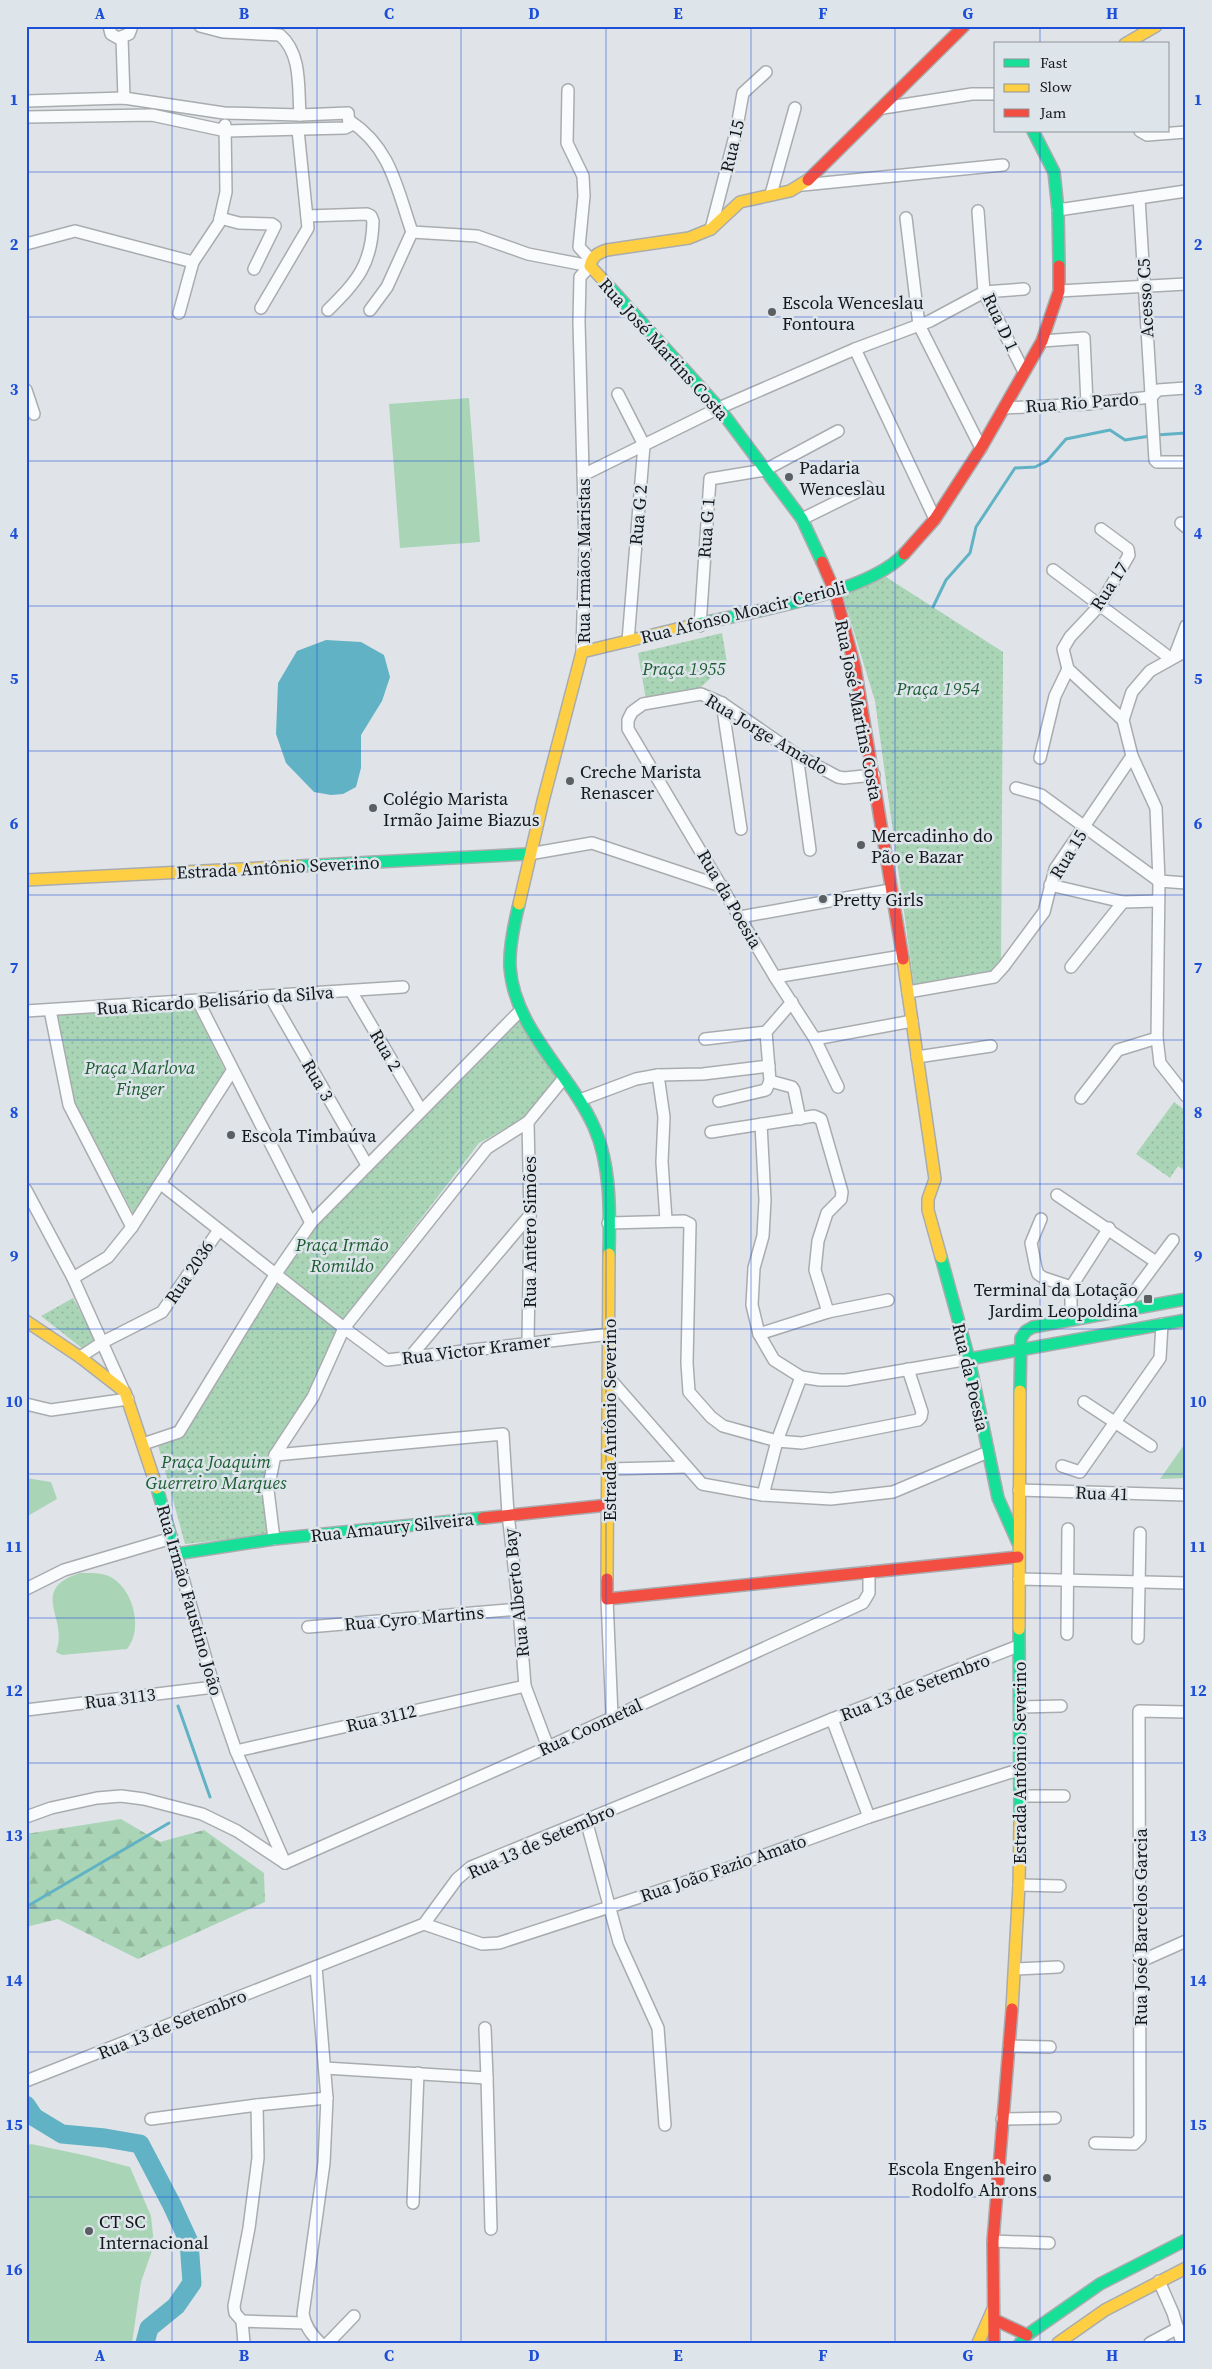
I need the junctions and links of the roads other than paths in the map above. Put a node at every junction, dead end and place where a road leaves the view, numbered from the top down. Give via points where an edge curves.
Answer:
1 (200, 26) edge
2 (964, 26) edge
3 (1156, 26) edge
4 (107, 27) edge
5 (130, 30) edge
6 (1128, 42) edge
7 (766, 72) dead end
8 (568, 90) dead end
9 (994, 94) edge
10 (124, 98) junction
11 (26, 101) edge
12 (794, 108) dead end
13 (883, 108) junction
14 (224, 113) junction
15 (300, 115) junction
16 (26, 117) edge
17 (350, 121) junction
18 (298, 130) junction
19 (226, 131) junction
20 (1034, 132) edge
21 (1142, 132) edge
22 (1186, 132) edge
23 (1003, 165) dead end
24 (803, 185) junction
25 (1186, 191) edge
26 (772, 194) junction
27 (1139, 198) junction
28 (1058, 210) junction
29 (978, 211) dead end
30 (307, 216) junction
31 (220, 218) junction
32 (906, 218) dead end
33 (711, 229) junction
34 (412, 232) junction
35 (26, 244) edge
36 (193, 262) junction
37 (590, 263) junction
38 (254, 268) dead end
39 (1186, 284) edge
40 (1145, 287) junction
41 (1024, 289) dead end
42 (1059, 291) junction
43 (984, 292) junction
44 (261, 308) dead end
45 (328, 310) dead end
46 (370, 310) dead end
47 (179, 313) dead end
48 (919, 325) junction
49 (1042, 341) junction
50 (855, 349) junction
51 (1024, 372) junction
52 (1186, 388) edge
53 (26, 390) edge
54 (618, 394) dead end
55 (1151, 397) junction
56 (1087, 404) junction
57 (719, 408) junction
58 (1006, 408) junction
59 (34, 414) dead end
60 (838, 431) dead end
61 (644, 445) junction
62 (981, 448) junction
63 (1186, 462) edge
64 (765, 470) junction
65 (583, 475) junction
66 (867, 487) dead end
67 (802, 519) junction
68 (934, 519) junction
69 (1100, 529) dead end
70 (1052, 570) dead end
71 (835, 592) junction
72 (1100, 605) junction
73 (700, 626) junction
74 (1186, 626) edge
75 (628, 641) junction
76 (582, 652) junction
77 (1177, 655) edge
78 (1068, 668) junction
79 (722, 703) junction
80 (632, 712) joint
81 (1123, 720) junction
82 (797, 755) junction
83 (1132, 756) junction
84 (1040, 758) dead end
85 (874, 775) junction
86 (1016, 788) dead end
87 (1084, 827) junction
88 (741, 829) dead end
89 (810, 850) dead end
90 (530, 854) junction
91 (26, 880) edge
92 (1159, 881) junction
93 (1186, 883) edge
94 (1050, 885) junction
95 (724, 887) junction
96 (890, 890) junction
97 (1158, 901) junction
98 (1123, 902) junction
99 (740, 917) junction
100 (902, 956) junction
101 (1071, 967) dead end
102 (775, 977) junction
103 (403, 987) dead end
104 (351, 991) junction
105 (908, 992) junction
106 (270, 996) junction
107 (198, 1001) junction
108 (792, 1002) junction
109 (50, 1010) junction
110 (521, 1010) junction
111 (26, 1011) edge
112 (912, 1021) junction
113 (766, 1032) junction
114 (1156, 1038) junction
115 (705, 1039) dead end
116 (815, 1039) junction
117 (991, 1046) dead end
118 (917, 1056) junction
119 (769, 1066) junction
120 (232, 1071) junction
121 (658, 1075) junction
122 (564, 1078) junction
123 (770, 1082) junction
124 (838, 1087) dead end
125 (1186, 1096) edge
126 (1081, 1098) dead end
127 (580, 1100) junction
128 (719, 1101) dead end
129 (422, 1110) junction
130 (800, 1118) junction
131 (528, 1122) junction
132 (761, 1124) junction
133 (711, 1132) dead end
134 (367, 1165) junction
135 (161, 1184) junction
136 (26, 1190) edge
137 (1057, 1195) dead end
138 (928, 1210) joint
139 (530, 1215) junction
140 (1041, 1219) dead end
141 (666, 1220) junction
142 (311, 1223) junction
143 (608, 1223) junction
144 (132, 1227) junction
145 (1109, 1228) junction
146 (219, 1230) junction
147 (1172, 1240) dead end
148 (1156, 1262) junction
149 (275, 1274) junction
150 (74, 1278) junction
151 (1071, 1287) junction
152 (1186, 1299) edge
153 (888, 1300) dead end
154 (1121, 1310) junction
155 (828, 1312) junction
156 (1071, 1319) junction
157 (1186, 1320) edge
158 (26, 1321) edge
159 (1162, 1324) junction
160 (344, 1328) junction
161 (610, 1334) junction
162 (759, 1334) junction
163 (103, 1342) junction
164 (528, 1342) junction
165 (1019, 1351) junction
166 (80, 1357) junction
167 (410, 1357) junction
168 (969, 1358) junction
169 (908, 1370) junction
170 (802, 1377) junction
171 (611, 1380) junction
172 (126, 1396) junction
173 (1084, 1402) dead end
174 (26, 1404) edge
175 (1117, 1423) junction
176 (777, 1441) junction
177 (144, 1444) junction
178 (1150, 1446) dead end
179 (988, 1452) junction
180 (275, 1455) junction
181 (1062, 1466) dead end
182 (686, 1467) junction
183 (610, 1469) junction
184 (1019, 1490) junction
185 (764, 1495) junction
186 (1186, 1495) edge
187 (608, 1505) junction
188 (508, 1514) junction
189 (1068, 1529) dead end
190 (1140, 1533) dead end
191 (172, 1538) junction
192 (274, 1539) junction
193 (1018, 1543) junction
194 (176, 1554) junction
195 (1018, 1557) junction
196 (869, 1572) junction
197 (1019, 1579) junction
198 (1068, 1579) junction
199 (1140, 1582) junction
200 (1186, 1584) edge
201 (26, 1589) edge
202 (607, 1599) junction
203 (519, 1609) junction
204 (308, 1627) dead end
205 (1067, 1634) dead end
206 (1138, 1638) dead end
207 (1018, 1646) junction
208 (525, 1686) junction
209 (214, 1687) junction
210 (1061, 1706) dead end
211 (1021, 1707) junction
212 (26, 1710) edge
213 (1186, 1712) edge
214 (612, 1716) junction
215 (832, 1719) junction
216 (548, 1747) junction
217 (236, 1751) junction
218 (1021, 1768) junction
219 (1020, 1796) junction
220 (1064, 1796) dead end
221 (26, 1817) edge
222 (869, 1817) junction
223 (586, 1820) junction
224 (285, 1862) junction
225 (1019, 1885) junction
226 (1060, 1886) dead end
227 (608, 1906) junction
228 (424, 1924) junction
229 (1186, 1941) edge
230 (1139, 1962) junction
231 (316, 1967) junction
232 (1058, 1967) dead end
233 (1015, 1968) junction
234 (485, 2028) dead end
235 (1009, 2046) junction
236 (1050, 2047) dead end
237 (325, 2068) junction
238 (418, 2073) junction
239 (486, 2078) junction
240 (26, 2081) edge
241 (326, 2098) junction
242 (257, 2105) junction
243 (1056, 2118) dead end
244 (151, 2119) dead end
245 (1002, 2119) junction
246 (664, 2125) dead end
247 (1095, 2142) dead end
248 (413, 2203) dead end
249 (491, 2229) dead end
250 (1186, 2240) edge
251 (993, 2241) junction
252 (1048, 2243) dead end
253 (1186, 2268) edge
254 (1159, 2281) junction
255 (994, 2314) junction
256 (354, 2316) dead end
257 (242, 2321) junction
258 (1180, 2322) edge
259 (305, 2323) junction
260 (1024, 2339) edge
261 (244, 2343) edge
262 (320, 2343) edge
263 (328, 2343) edge
264 (978, 2343) edge
265 (994, 2343) edge
266 (1058, 2343) edge
267 (1150, 2343) edge
268 (1182, 2343) edge

1 - 15 street via 223,32 280,35 286,40 296,61
2 - 13 street
3 - 6 street
4 - 5 street via 114,36
5 - 10 street
7 - 33 street, Rua 15 via 743,92
8 - 37 street via 567,143 583,176 579,247
9 - 13 street via 972,94
10 - 11 street
10 - 14 street
12 - 26 street
13 - 24 street
14 - 15 street
14 - 19 street
15 - 17 street via 348,113
16 - 19 street via 152,115
17 - 18 street via 345,128
17 - 34 street via 383,152
18 - 19 street
18 - 30 street
19 - 31 street via 226,192
20 - 28 street, Rua Afonso Moacir Cerioli via 1054,172
21 - 22 street via 1147,135
23 - 24 street
24 - 26 street
25 - 27 street
26 - 33 street via 740,202
27 - 28 street
27 - 40 street, Acesso C5
28 - 42 street, Rua Afonso Moacir Cerioli
29 - 43 street, Rua D 1
30 - 44 street via 308,228
30 - 45 street via 367,214 373,222 368,258 355,283
31 - 36 street
31 - 38 street via 275,226
32 - 48 street
33 - 37 street via 689,238 607,250 598,253
34 - 37 street via 477,236 528,254
34 - 46 street via 386,287
35 - 36 street via 75,231
36 - 47 street
37 - 57 street, Rua José Martins Costa
37 - 65 street, Rua Irmãos Maristas via 580,277
39 - 40 street
40 - 42 street
40 - 55 street, Acesso C5
41 - 43 street
42 - 49 street, Rua Afonso Moacir Cerioli
43 - 48 street
43 - 51 street, Rua D 1
48 - 50 street
48 - 62 street
49 - 51 street, Rua Afonso Moacir Cerioli
49 - 56 street via 1084,338
50 - 57 street
50 - 68 street
51 - 58 street, Rua Afonso Moacir Cerioli
52 - 55 street, Rua Rio Pardo via 1158,390
53 - 59 street
54 - 61 street
55 - 56 street, Rua Rio Pardo
55 - 63 street, Acesso C5 via 1156,462
56 - 58 street, Rua Rio Pardo
57 - 61 street
57 - 64 street, Rua José Martins Costa
58 - 62 street, Rua Afonso Moacir Cerioli
60 - 64 street, Rua G 1
61 - 65 street
61 - 75 street, Rua G 2
62 - 68 street, Rua Afonso Moacir Cerioli
64 - 67 street, Rua José Martins Costa
64 - 73 street, Rua G 1 via 710,479
65 - 76 street, Rua Irmãos Maristas
66 - 67 street
67 - 71 street, Rua José Martins Costa
68 - 71 street, Rua Afonso Moacir Cerioli via 895,564
69 - 72 street, Rua 17 via 1128,550 1129,555
70 - 72 street
71 - 73 street, Rua Afonso Moacir Cerioli
71 - 85 street, Rua José Martins Costa via 855,667
72 - 77 street
72 - 78 street, Rua 17 via 1063,649
73 - 75 street, Rua Afonso Moacir Cerioli
74 - 77 street
75 - 76 street, Rua Afonso Moacir Cerioli
76 - 90 street, Rua Irmãos Maristas
77 - 81 street via 1150,671 1132,692
78 - 81 street
78 - 84 street via 1055,696
79 - 80 street, Rua Jorge Amado via 701,694 643,704
79 - 82 street, Rua Jorge Amado
79 - 88 street
80 - 95 street, Rua da Poesia via 628,729
81 - 83 street
82 - 85 street, Rua Jorge Amado via 844,778
82 - 89 street
83 - 87 street, Rua 15
83 - 92 street via 1156,808
85 - 96 street, Rua José Martins Costa
86 - 87 street via 1041,795
87 - 92 street
87 - 94 street, Rua 15 via 1055,869
90 - 91 street, Estrada Antônio Severino
90 - 95 street, Estrada Antônio Severino via 592,843
90 - 110 street, Estrada Antônio Severino via 510,950 510,970
92 - 93 street
92 - 97 street
94 - 98 street
94 - 105 street, Rua 15 via 1044,912 994,977
95 - 99 street, Rua da Poesia
96 - 99 street
96 - 100 street, Rua José Martins Costa
97 - 98 street
97 - 114 street
98 - 101 street
99 - 102 street, Rua da Poesia
100 - 102 street
100 - 105 street, Rua José Martins Costa
102 - 108 street, Rua da Poesia
103 - 104 street, Rua Ricardo Belisário da Silva
104 - 106 street, Rua Ricardo Belisário da Silva
104 - 129 street, Rua 2
105 - 112 street, Rua José Martins Costa
106 - 107 street, Rua Ricardo Belisário da Silva
106 - 134 street, Rua 3
107 - 109 street, Rua Ricardo Belisário da Silva
107 - 120 street
108 - 113 street
108 - 116 street, Rua da Poesia
109 - 111 street, Rua Ricardo Belisário da Silva
109 - 144 street via 69,1105
110 - 122 street, Estrada Antônio Severino
110 - 129 street
112 - 116 street
112 - 118 street, Rua José Martins Costa
113 - 115 street
113 - 119 street
114 - 125 street via 1160,1063
114 - 126 street via 1118,1050
116 - 124 street, Rua da Poesia
117 - 118 street
118 - 138 street, Rua José Martins Costa via 935,1170
119 - 121 street via 702,1074
119 - 123 street
120 - 135 street
120 - 142 street
121 - 127 street via 636,1079
121 - 141 street via 664,1117 662,1162
122 - 127 street, Estrada Antônio Severino
122 - 131 street
123 - 128 street via 762,1092
123 - 130 street via 792,1087
127 - 143 street, Estrada Antônio Severino via 602,1151
129 - 134 street
130 - 132 street
130 - 155 street via 814,1116 820,1119 842,1192 841,1199 827,1213 818,1241 815,1270
131 - 139 street, Rua Antero Simões
131 - 160 street via 487,1148
132 - 133 street
132 - 162 street via 765,1200 763,1236 754,1268 752,1305
134 - 142 street
135 - 144 street
135 - 146 street, Rua Victor Kramer
136 - 150 street
137 - 145 street
138 - 168 street, Rua da Poesia
139 - 164 street, Rua Antero Simões
139 - 167 street
140 - 151 street via 1031,1243 1038,1274
141 - 143 street
141 - 176 street via 688,1221 690,1224 689,1392 723,1426
142 - 149 street
143 - 161 street, Estrada Antônio Severino
144 - 150 street via 108,1257
145 - 148 street
145 - 151 street
146 - 149 street, Rua Victor Kramer
146 - 163 street, Rua 2036 via 162,1312
147 - 148 street
148 - 154 street
149 - 160 street, Rua Victor Kramer
149 - 177 street via 179,1432
150 - 163 street
151 - 156 street
152 - 154 street
153 - 155 street
154 - 156 street
155 - 162 street
156 - 165 street via 1026,1331 1020,1338
157 - 159 street
158 - 166 street
159 - 165 street
159 - 175 street via 1160,1358
160 - 167 street, Rua Victor Kramer via 387,1360
160 - 180 street via 313,1397
161 - 164 street, Rua Victor Kramer
161 - 171 street, Estrada Antônio Severino
162 - 170 street via 774,1360
163 - 166 street, Rua 2036
163 - 172 street
164 - 167 street, Rua Victor Kramer
165 - 168 street
165 - 184 street, Estrada Antônio Severino
166 - 172 street
168 - 169 street
168 - 179 street, Rua da Poesia
169 - 170 street via 846,1380
169 - 176 street via 922,1412 918,1420 802,1443
170 - 176 street
171 - 182 street
171 - 183 street, Estrada Antônio Severino
172 - 174 street via 52,1410
172 - 177 street, Rua Irmão Faustino João
173 - 175 street
175 - 178 street
175 - 181 street via 1080,1472
176 - 185 street
177 - 191 street, Rua Irmão Faustino João
179 - 185 street via 893,1492 832,1499
179 - 193 street, Rua da Poesia via 998,1498
180 - 188 street, Rua Alberto Bay via 503,1434
180 - 192 street via 268,1490
182 - 183 street
182 - 185 street via 702,1484
183 - 187 street, Estrada Antônio Severino
184 - 186 street, Rua 41
184 - 193 street, Estrada Antônio Severino
187 - 188 street, Rua Amaury Silveira
187 - 202 street, Estrada Antônio Severino
188 - 192 street, Rua Amaury Silveira
188 - 203 street, Rua Alberto Bay
189 - 198 street
190 - 199 street
191 - 194 street, Rua Irmão Faustino João
191 - 201 street via 64,1570
192 - 194 street, Rua Amaury Silveira
193 - 195 street, Estrada Antônio Severino
194 - 209 street, Rua Irmão Faustino João
195 - 196 street
195 - 197 street, Estrada Antônio Severino
196 - 202 street
196 - 214 street, Rua Coometal via 868,1599 863,1603
197 - 198 street
197 - 207 street, Estrada Antônio Severino
198 - 199 street
198 - 205 street
199 - 200 street
199 - 206 street
202 - 214 street
203 - 204 street, Rua Cyro Martins
203 - 208 street, Rua Alberto Bay
207 - 211 street, Estrada Antônio Severino
207 - 215 street, Rua 13 de Setembro
208 - 216 street, Rua Alberto Bay
208 - 217 street, Rua 3112
209 - 212 street, Rua 3113
209 - 217 street, Rua Irmão Faustino João
210 - 211 street
211 - 218 street, Estrada Antônio Severino
213 - 230 street, Rua José Barcelos Garcia via 1139,1711
214 - 216 street, Rua Coometal
215 - 222 street
215 - 223 street, Rua 13 de Setembro
216 - 224 street, Rua Coometal
217 - 224 street, Rua Irmão Faustino João
218 - 219 street, Estrada Antônio Severino
218 - 222 street, Rua João Fazio Amato
219 - 220 street
219 - 225 street, Estrada Antônio Severino
221 - 224 street via 97,1798 121,1796 144,1799 208,1817
222 - 227 street, Rua João Fazio Amato via 732,1867
223 - 227 street
223 - 228 street, Rua 13 de Setembro via 471,1867 457,1879
225 - 226 street
225 - 233 street, Estrada Antônio Severino
227 - 228 street, Rua João Fazio Amato via 499,1943 482,1944
227 - 246 street via 629,1969 658,2028
228 - 231 street, Rua 13 de Setembro
229 - 230 street
230 - 247 street, Rua José Barcelos Garcia via 1138,2142
231 - 237 street
231 - 240 street, Rua 13 de Setembro
232 - 233 street
233 - 235 street, Estrada Antônio Severino
234 - 239 street
235 - 236 street
235 - 245 street, Estrada Antônio Severino
237 - 238 street
237 - 241 street
238 - 239 street
238 - 248 street
239 - 249 street
241 - 242 street
241 - 259 street via 324,2163 304,2304
242 - 244 street
242 - 257 street via 258,2158 234,2306
243 - 245 street
245 - 251 street, Estrada Antônio Severino
250 - 260 street via 1100,2284
251 - 252 street
251 - 255 street, Estrada Antônio Severino
253 - 254 street
254 - 258 street
254 - 266 street via 1105,2310
255 - 260 street
255 - 264 street, Estrada Antônio Severino
255 - 265 street, Estrada Antônio Severino
256 - 263 street
257 - 259 street
257 - 261 street
258 - 267 street
258 - 268 street
259 - 262 street

